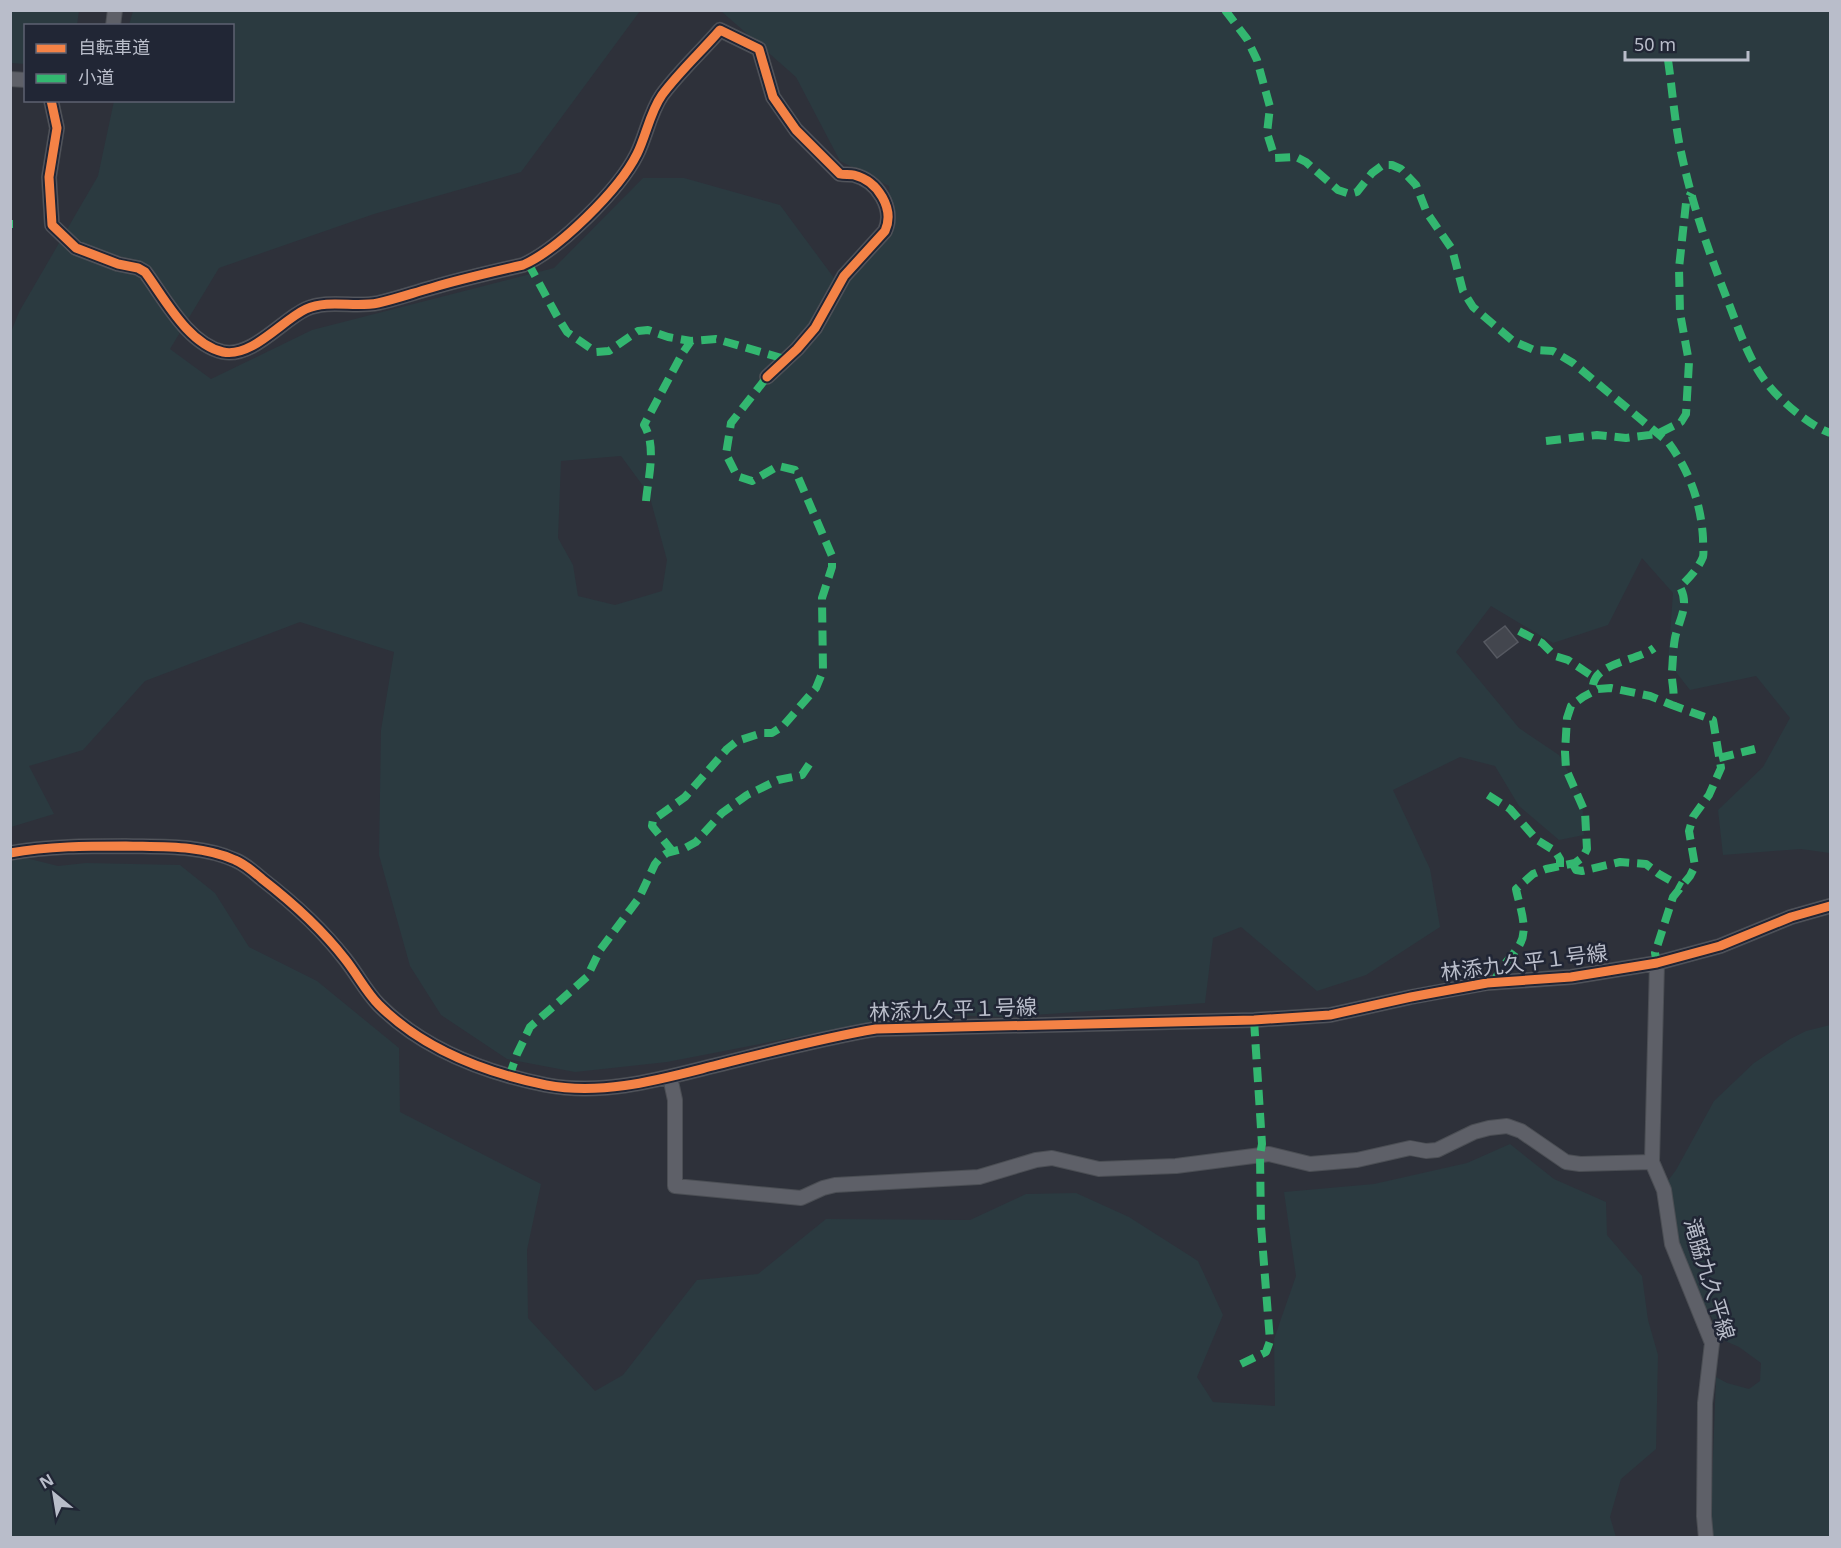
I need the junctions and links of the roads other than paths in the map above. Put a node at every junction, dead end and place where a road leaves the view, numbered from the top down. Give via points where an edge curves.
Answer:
1 (51, 102) edge
2 (767, 377) dead end
3 (10, 853) edge
4 (1830, 906) edge
5 (1657, 963) junction
6 (670, 1077) junction
7 (1652, 1162) junction
8 (1706, 1538) edge

1 - 2 street via 57,128 49,177 52,225 76,248 145,272 191,333 213,348 235,352 245,350 316,305 377,303 536,260 576,229 625,174 661,97 720,30 759,49 772,97 796,130 840,174 854,175 874,188 888,209 885,231 844,276 815,328
3 - 6 street, 林添九久平１号線 via 64,846 175,847 226,856 245,865 317,925 377,1004 401,1026 437,1048 509,1077 549,1086 590,1090
4 - 5 street, 林添九久平１号線 via 1720,946
5 - 6 street, 林添九久平１号線 via 1571,977 1487,983 1330,1015 876,1029
5 - 7 street, 滝脇九久平線
6 - 7 street via 675,1100 675,1186 801,1198 835,1185 979,1177 1052,1158 1099,1169 1176,1166 1269,1154 1310,1164 1357,1160 1410,1148 1437,1150 1474,1132 1508,1126 1566,1162
7 - 8 street, 滝脇九久平線 via 1664,1190 1672,1244 1712,1343 1705,1403

